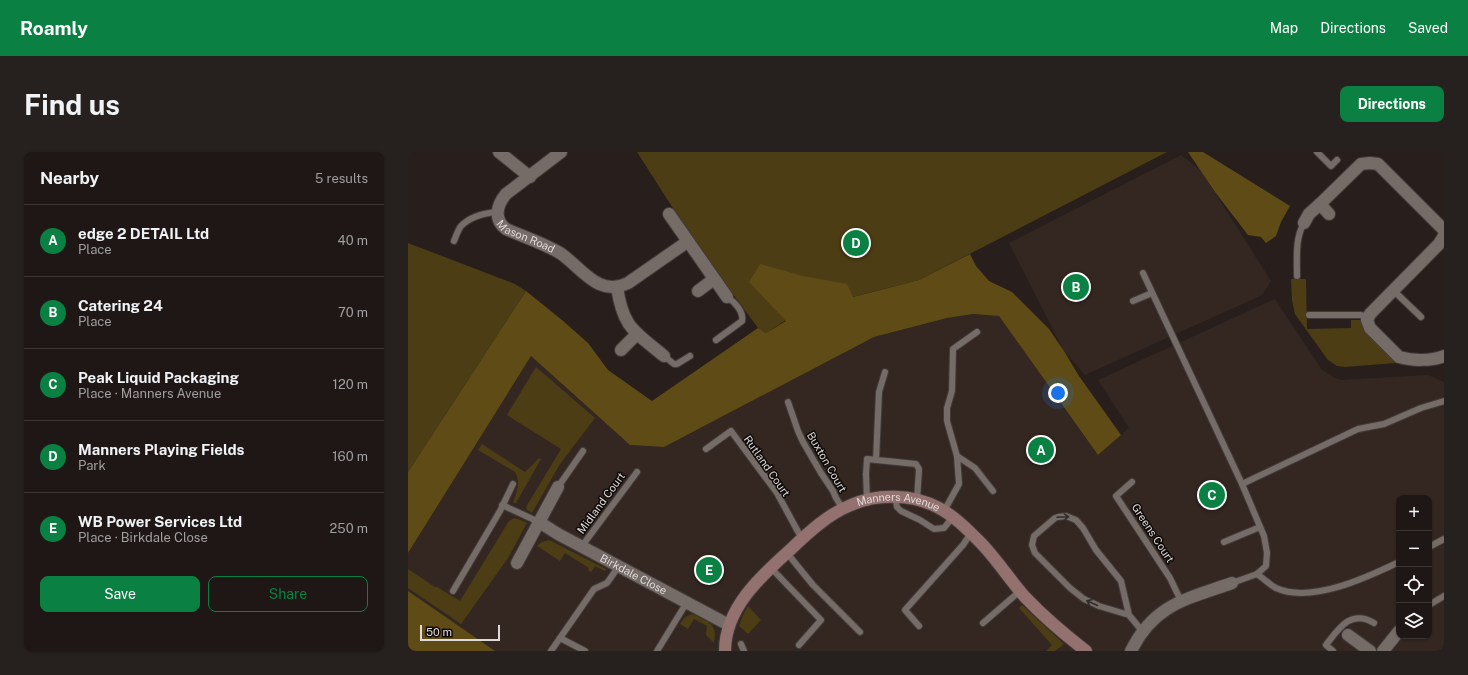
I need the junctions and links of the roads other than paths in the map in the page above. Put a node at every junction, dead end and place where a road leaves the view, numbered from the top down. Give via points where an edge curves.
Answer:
1 (499, 152) edge
2 (561, 152) edge
3 (1317, 152) edge
4 (1337, 160) dead end
5 (530, 177) junction
6 (1320, 204) junction
7 (497, 212) junction
8 (669, 214) dead end
9 (1329, 214) dead end
10 (1304, 223) joint
11 (1444, 230) edge
12 (1444, 236) edge
13 (454, 241) dead end
14 (687, 242) junction
15 (1142, 273) dead end
16 (1297, 276) dead end
17 (714, 279) junction
18 (617, 287) junction
19 (1393, 290) junction
20 (698, 291) dead end
21 (1152, 293) junction
22 (727, 297) joint
23 (1133, 301) dead end
24 (1309, 315) dead end
25 (1421, 317) dead end
26 (1368, 321) junction
27 (977, 332) dead end
28 (636, 334) junction
29 (716, 340) dead end
30 (621, 350) dead end
31 (664, 356) joint
32 (690, 356) dead end
33 (1444, 356) edge
34 (885, 372) dead end
35 (1444, 401) edge
36 (788, 402) dead end
37 (706, 449) dead end
38 (583, 451) dead end
39 (957, 456) junction
40 (876, 460) junction
41 (637, 472) dead end
42 (1132, 482) dead end
43 (513, 484) dead end
44 (1242, 484) junction
45 (558, 487) joint
46 (993, 491) dead end
47 (894, 497) junction
48 (867, 500) junction
49 (917, 500) junction
50 (502, 506) junction
51 (843, 509) junction
52 (948, 514) junction
53 (539, 522) junction
54 (1260, 527) junction
55 (971, 533) junction
56 (802, 539) junction
57 (1444, 540) edge
58 (1224, 542) dead end
59 (582, 546) junction
60 (1432, 546) edge
61 (786, 553) junction
62 (517, 563) dead end
63 (1396, 563) edge
64 (619, 566) junction
65 (771, 568) junction
66 (1257, 574) junction
67 (1232, 583) joint
68 (1020, 591) junction
69 (453, 592) dead end
70 (1444, 596) edge
71 (1181, 601) junction
72 (687, 602) junction
73 (1432, 603) edge
74 (1129, 615) junction
75 (983, 623) dead end
76 (1374, 623) dead end
77 (729, 625) junction
78 (920, 626) dead end
79 (860, 632) dead end
80 (1143, 632) junction
81 (1344, 632) junction
82 (1396, 635) edge
83 (560, 638) junction
84 (742, 644) dead end
85 (799, 645) dead end
86 (551, 651) edge
87 (585, 651) edge
88 (657, 651) edge
89 (725, 651) edge
90 (744, 651) edge
91 (1086, 651) edge
92 (1131, 651) edge
93 (1333, 651) edge
94 (1370, 651) edge
95 (1383, 651) edge

1 - 5 street
2 - 5 street, Mason Road
3 - 4 lane via 1331,166
5 - 7 street, Mason Road via 506,194
6 - 9 street
6 - 10 street
6 - 11 street via 1361,164 1378,164
7 - 13 lane via 484,213 472,218 461,227
7 - 18 street, Mason Road via 500,223 506,229 560,254 592,280 606,286
8 - 14 street
10 - 16 lane via 1298,246
12 - 19 street
14 - 17 street
14 - 18 street via 628,283
15 - 21 lane
17 - 20 street
17 - 22 street
18 - 28 street via 625,319
19 - 25 lane
19 - 26 street
21 - 23 lane
21 - 44 lane
22 - 29 lane via 733,301 743,319
24 - 26 lane via 1360,315
26 - 33 street via 1400,357 1427,360
27 - 39 lane via 953,349 952,391 947,408 947,421
28 - 30 street
28 - 31 street
31 - 32 lane via 677,364
34 - 40 lane via 879,392
35 - 44 lane via 1384,424 1358,429
36 - 51 lane, Buxton Court via 803,442
37 - 56 lane, Rutland Court via 731,431 777,493
38 - 45 lane
39 - 46 lane via 975,468
39 - 52 lane via 959,484
40 - 48 lane via 867,459
40 - 49 lane via 916,464 920,469
41 - 59 lane, Midland Court
42 - 71 lane, Greens Court via 1116,496 1170,578
43 - 50 lane
44 - 54 lane
45 - 53 street
47 - 48 street, Manners Avenue
47 - 49 street, Manners Avenue
47 - 52 lane via 901,511 934,529 944,528
48 - 51 street, Manners Avenue
49 - 52 street, Manners Avenue
50 - 53 lane
50 - 69 lane
51 - 56 street, Manners Avenue
52 - 55 street, Manners Avenue
53 - 59 street, Birkdale Close
53 - 62 street
54 - 58 lane
54 - 66 lane via 1267,553 1266,566
55 - 68 street, Manners Avenue
55 - 78 lane via 905,610
56 - 61 street, Manners Avenue
57 - 60 lane
59 - 64 street, Birkdale Close
61 - 65 street, Manners Avenue
61 - 79 lane via 813,585
63 - 66 lane via 1334,588 1302,594 1276,588
64 - 72 street, Birkdale Close
64 - 83 lane via 607,583 594,589
65 - 77 street, Manners Avenue via 752,587
65 - 85 lane via 820,620
66 - 67 lane
67 - 71 street
68 - 75 lane
68 - 91 street, Manners Avenue via 1041,614
70 - 73 lane
71 - 80 street via 1161,612
72 - 77 street, Birkdale Close
72 - 88 lane
74 -> 74 lane via 1094,605 1079,596 1035,553 1032,545 1034,536 1058,517 1066,516 1078,522 1121,581
74 - 80 lane
76 - 81 lane via 1366,618 1354,619 1343,623
77 - 89 street, Manners Avenue
80 - 92 street
81 - 93 lane via 1326,645
81 - 94 street
82 - 95 street
83 - 86 lane
83 - 87 lane
84 - 90 lane

